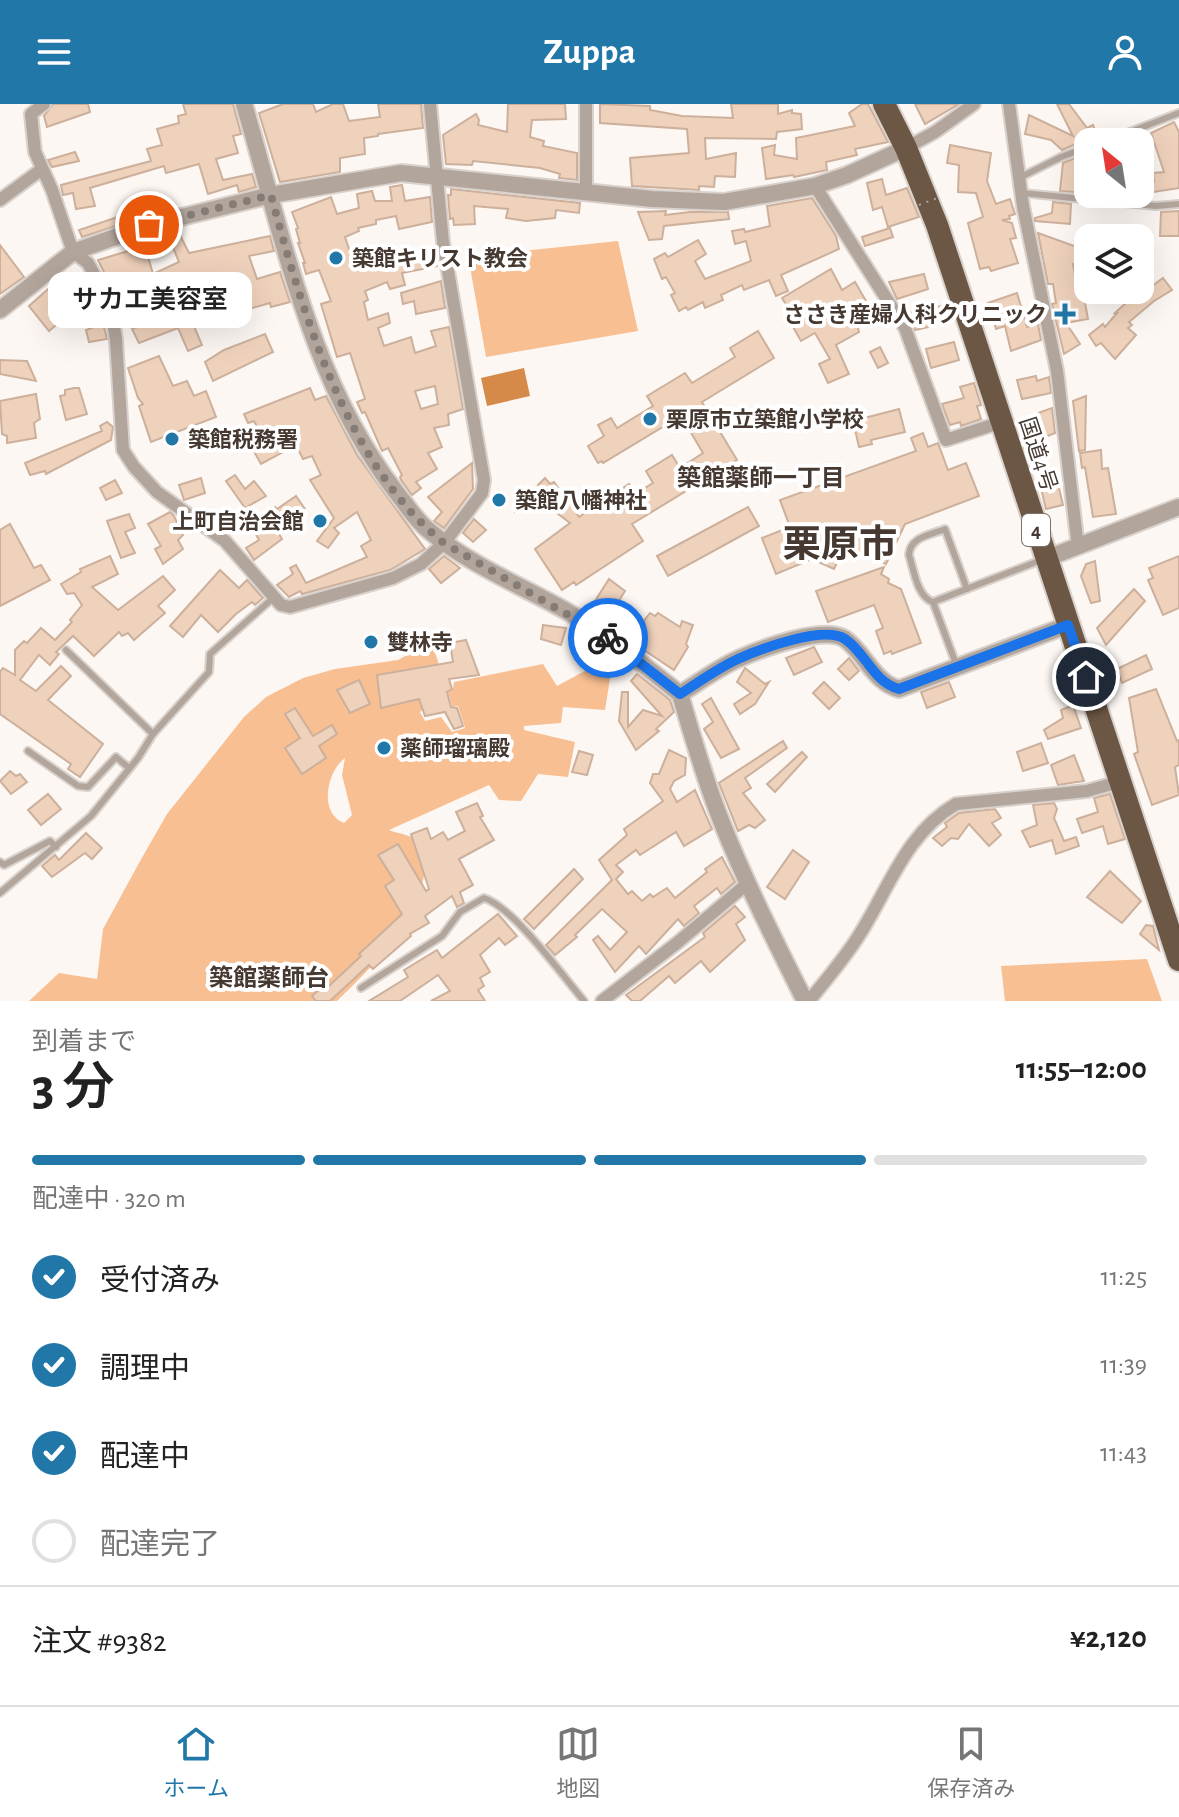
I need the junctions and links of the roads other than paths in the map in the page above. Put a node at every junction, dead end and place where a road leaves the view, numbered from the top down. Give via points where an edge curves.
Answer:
1 (44, 104) edge
2 (244, 104) edge
3 (430, 104) edge
4 (586, 104) edge
5 (884, 104) edge
6 (974, 104) edge
7 (1009, 104) edge
8 (1179, 113) edge
9 (1140, 128) edge
10 (906, 148) junction
11 (1074, 152) edge
12 (42, 169) junction
13 (438, 176) junction
14 (1019, 178) junction
15 (815, 186) junction
16 (586, 191) junction
17 (1022, 193) junction
18 (271, 195) junction
19 (0, 200) edge
20 (1179, 204) edge
21 (73, 252) junction
22 (0, 310) edge
23 (1002, 422) junction
24 (1179, 507) edge
25 (444, 543) junction
26 (1078, 547) junction
27 (1045, 559) junction
28 (967, 589) junction
29 (274, 597) junction
30 (933, 602) junction
31 (1068, 625) junction
32 (66, 650) dead end
33 (957, 668) junction
34 (680, 694) junction
35 (153, 734) junction
36 (28, 751) dead end
37 (129, 768) junction
38 (1122, 781) junction
39 (56, 847) junction
40 (0, 862) edge
41 (748, 883) junction
42 (0, 893) edge
43 (1179, 960) edge
44 (361, 988) dead end
45 (584, 1001) edge
46 (602, 1001) edge
47 (807, 1001) edge

1 - 12 street via 31,114
2 - 18 street
3 - 13 street
4 - 16 street
5 - 10 highway, 国道4号 / 4
6 - 10 street
7 - 14 street
8 - 9 lane
10 - 15 street
10 - 23 highway, 国道4号 / 4
11 - 14 lane
12 - 19 street
12 - 21 street
13 - 16 street
13 - 18 street via 401,173
13 - 25 street via 443,242 484,480 482,493
14 - 17 street
15 - 16 street via 724,202
15 - 23 street via 905,328 946,440
17 - 20 lane
17 - 26 street via 1057,371
18 - 21 street via 149,225
18 - 25 street via 305,314 353,424 374,463 423,526
21 - 22 street
21 - 29 street via 88,263 111,307 123,450 157,492 225,541
23 - 27 highway, 国道4号 / 4
24 - 26 street
25 - 29 street via 421,564 350,592 290,607
25 - 34 street via 607,637
26 - 27 street
27 - 28 lane
27 - 31 highway, 国道4号 / 4
28 - 30 lane
28 - 30 lane via 945,529 916,540 909,555 922,594
29 - 35 lane via 210,654 209,672
30 - 33 lane
31 - 33 street
31 - 38 highway, 国道4号 / 4
32 - 35 lane
33 - 34 street via 899,689 883,681 847,640 826,635 738,659
34 - 41 street via 703,773
35 - 37 lane
36 - 37 lane via 78,786 88,787 116,757
37 - 39 lane via 91,816
38 - 43 highway, 国道4号 / 4
38 - 47 street via 1087,791 956,804 940,814 906,850 858,938
39 - 40 lane via 50,841 4,865
39 - 42 lane
41 - 46 street
41 - 47 street
44 - 45 lane via 442,936 460,912 484,898 495,901 535,942

